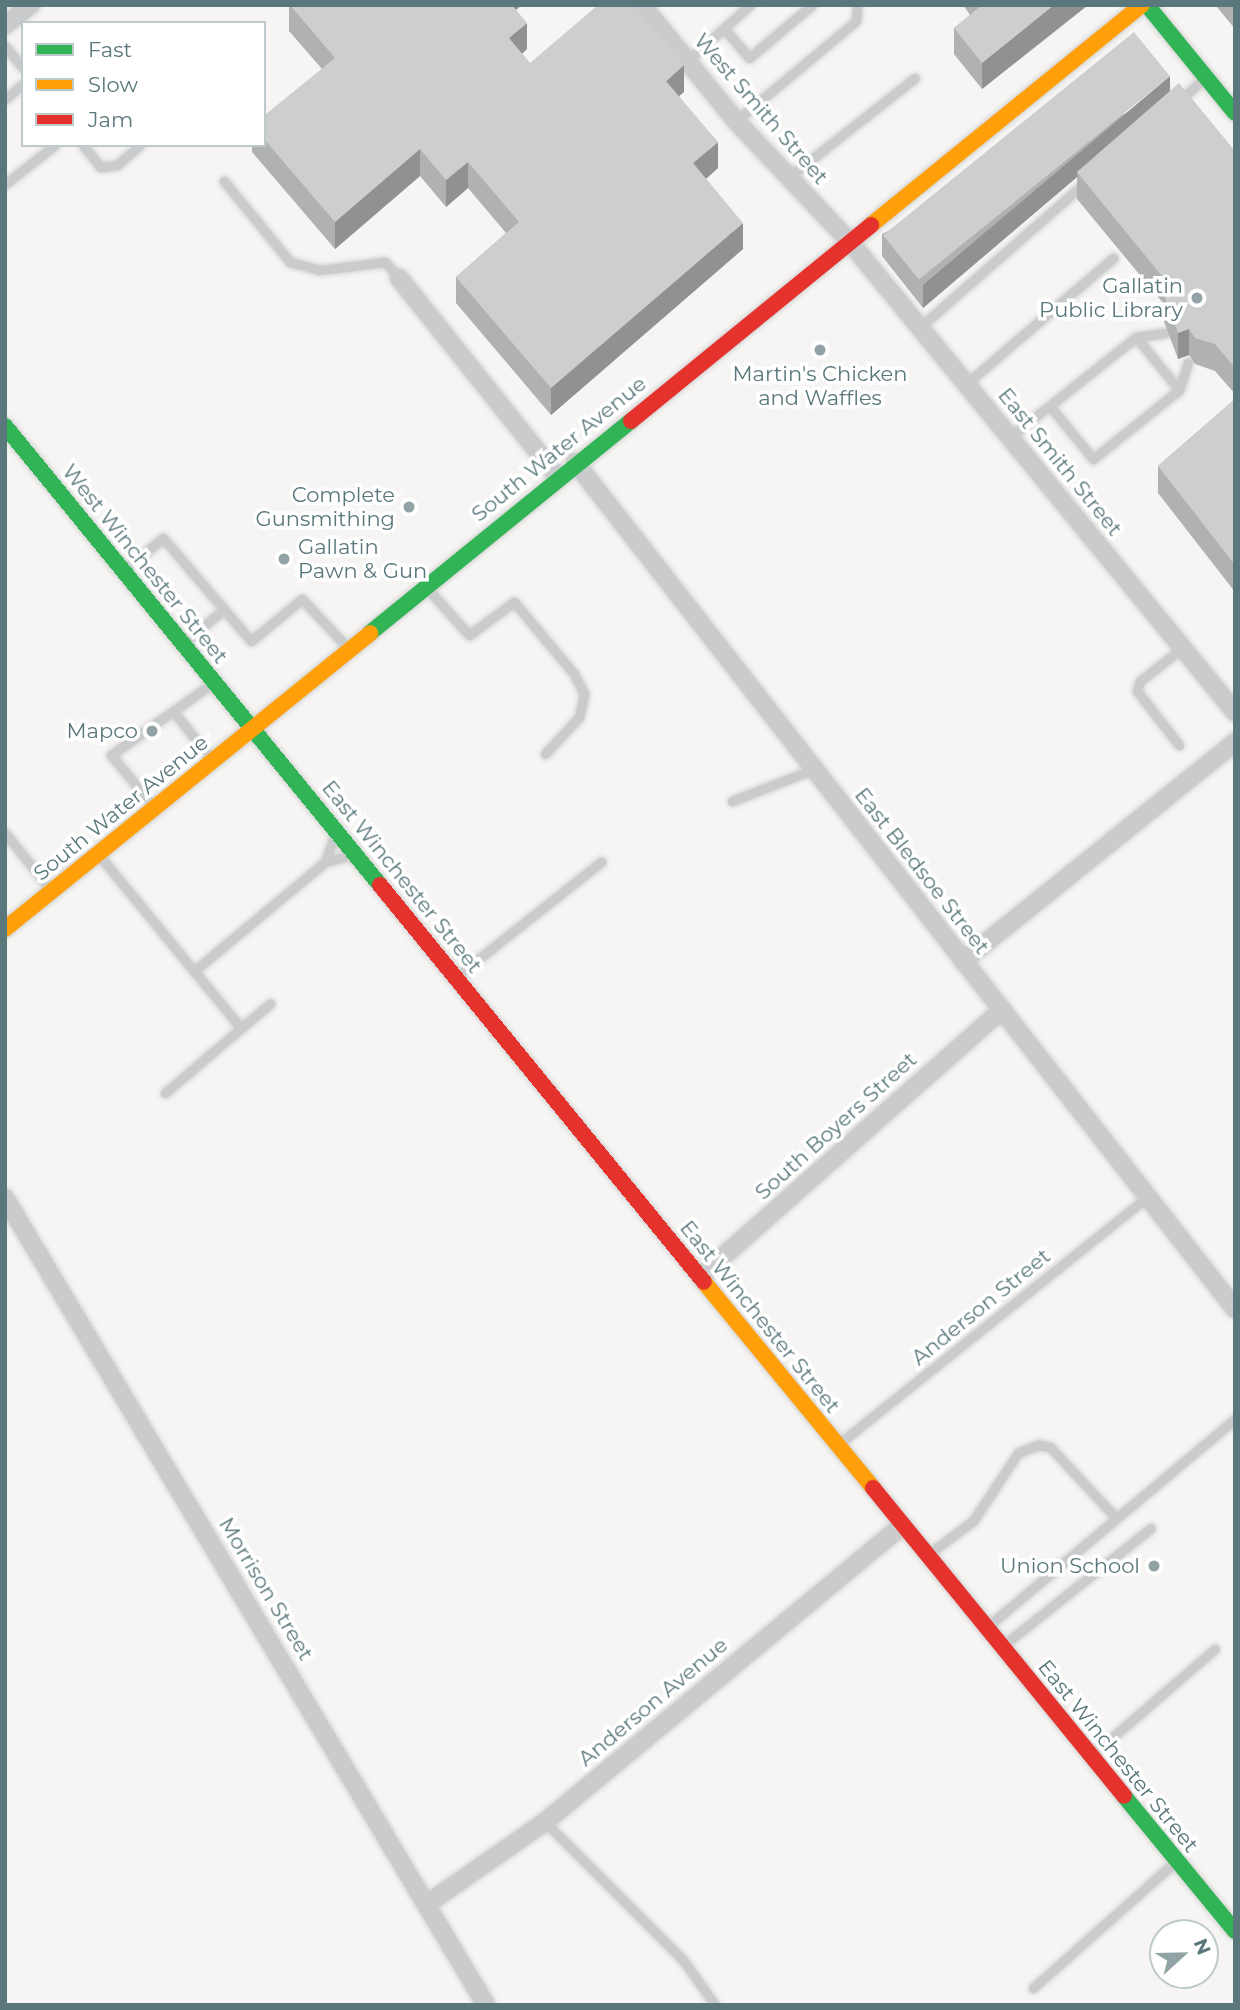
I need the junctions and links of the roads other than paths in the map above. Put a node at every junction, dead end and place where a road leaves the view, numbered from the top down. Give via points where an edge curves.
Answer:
1 (31, 5) edge
2 (642, 5) edge
3 (750, 5) edge
4 (812, 5) edge
5 (857, 5) edge
6 (1144, 5) edge
7 (5, 25) edge
8 (724, 29) junction
9 (5, 46) edge
10 (687, 61) junction
11 (21, 66) edge
12 (1206, 77) junction
13 (915, 78) dead end
14 (21, 86) edge
15 (5, 99) edge
16 (1165, 113) edge
17 (1235, 113) edge
18 (736, 121) junction
19 (52, 147) edge
20 (85, 147) edge
21 (138, 147) edge
22 (1093, 176) edge
23 (789, 177) junction
24 (224, 181) dead end
25 (5, 184) edge
26 (849, 241) junction
27 (1113, 258) dead end
28 (399, 278) joint
29 (919, 328) junction
30 (1165, 333) dead end
31 (1136, 337) junction
32 (1188, 362) dead end
33 (966, 384) junction
34 (1180, 390) junction
35 (1050, 406) junction
36 (5, 426) edge
37 (1010, 438) junction
38 (575, 462) junction
39 (558, 476) junction
40 (123, 570) junction
41 (425, 586) junction
42 (224, 610) junction
43 (183, 643) junction
44 (1182, 648) junction
45 (349, 649) junction
46 (215, 682) junction
47 (173, 711) junction
48 (1235, 712) edge
49 (253, 729) junction
50 (1235, 742) edge
51 (1179, 745) dead end
52 (545, 754) dead end
53 (213, 761) junction
54 (814, 769) junction
55 (732, 802) dead end
56 (155, 808) junction
57 (337, 831) junction
58 (5, 833) edge
59 (355, 853) junction
60 (98, 854) junction
61 (325, 862) junction
62 (601, 862) dead end
63 (52, 891) junction
64 (5, 929) edge
65 (964, 961) junction
66 (194, 971) junction
67 (456, 976) junction
68 (270, 1003) dead end
69 (1002, 1010) junction
70 (241, 1028) junction
71 (165, 1093) dead end
72 (1147, 1197) junction
73 (5, 1198) edge
74 (701, 1276) junction
75 (1235, 1309) edge
76 (1235, 1419) edge
77 (836, 1446) junction
78 (1116, 1518) junction
79 (901, 1526) junction
80 (1151, 1528) dead end
81 (926, 1556) junction
82 (985, 1628) junction
83 (1001, 1647) junction
84 (1215, 1649) dead end
85 (1090, 1756) junction
86 (545, 1822) junction
87 (1176, 1861) junction
88 (427, 1904) junction
89 (1235, 1931) edge
90 (1034, 1989) dead end
91 (486, 2005) edge
92 (715, 2005) edge

1 - 7 street
2 - 10 street, West Smith Street
3 - 8 lane
4 - 8 lane via 749,58
5 - 18 lane via 856,21
6 - 12 street
6 - 26 street, South Water Avenue
8 - 10 lane
9 - 11 lane
10 - 18 street, West Smith Street
12 - 16 lane
12 - 17 street
13 - 23 lane
14 - 15 lane
18 - 23 street, West Smith Street
19 - 25 lane
20 - 21 lane via 100,167 117,165
22 - 29 lane
23 - 26 street, West Smith Street
24 - 28 lane via 290,262 320,270 386,262
26 - 29 street, East Smith Street
26 - 38 street, South Water Avenue
27 - 33 lane
28 - 39 street
29 - 33 street, East Smith Street
30 - 31 lane
31 - 34 lane
31 - 35 lane
32 - 34 lane
33 - 37 street, East Smith Street
34 - 35 lane via 1093,458
35 - 37 lane
36 - 40 street, West Winchester Street
37 - 44 street, East Smith Street
38 - 39 street, South Water Avenue
38 - 54 street, East Bledsoe Street
39 - 41 street, South Water Avenue
40 - 42 lane via 163,538
40 - 43 street, West Winchester Street
41 - 45 street, South Water Avenue
41 - 52 lane via 469,635 514,601 574,674 584,694 579,717
42 - 43 lane
42 - 45 lane via 251,641 302,599
43 - 46 street, West Winchester Street
44 - 48 street, East Smith Street
44 - 51 lane via 1140,681 1137,691
45 - 49 street, South Water Avenue
46 - 47 lane
46 - 49 street, West Winchester Street
47 - 53 lane
47 - 56 lane via 111,755
49 - 53 street, South Water Avenue
49 - 57 street, East Winchester Street
50 - 65 street
53 - 56 street, South Water Avenue
54 - 55 lane
54 - 65 street, East Bledsoe Street
56 - 60 street, South Water Avenue
57 - 59 street, East Winchester Street
57 - 61 lane
58 - 63 lane
59 - 61 lane via 339,863
59 - 67 street, East Winchester Street
60 - 63 street, South Water Avenue
60 - 66 lane
61 - 66 lane
62 - 67 lane
63 - 64 street, South Water Avenue
65 - 69 street, East Bledsoe Street
66 - 70 lane
67 - 74 street, East Winchester Street
68 - 70 lane
69 - 72 street, East Bledsoe Street
69 - 74 street, South Boyers Street
70 - 71 lane
72 - 75 street, East Bledsoe Street
72 - 77 lane, Anderson Street
73 - 88 street, Morrison Street
74 - 77 street, East Winchester Street
76 - 78 lane
77 - 79 street, East Winchester Street
78 - 81 lane via 1050,1447 1038,1445 1018,1453 973,1521
78 - 82 lane
79 - 81 street, East Winchester Street
79 - 86 street, Anderson Avenue
80 - 83 lane
81 - 82 street, East Winchester Street
82 - 83 street, East Winchester Street
83 - 85 street, East Winchester Street
84 - 85 lane
85 - 87 street, East Winchester Street
86 - 88 street, Anderson Avenue
86 - 92 lane via 683,1960
87 - 89 street, East Winchester Street
87 - 90 lane
88 - 91 street, Morrison Street

